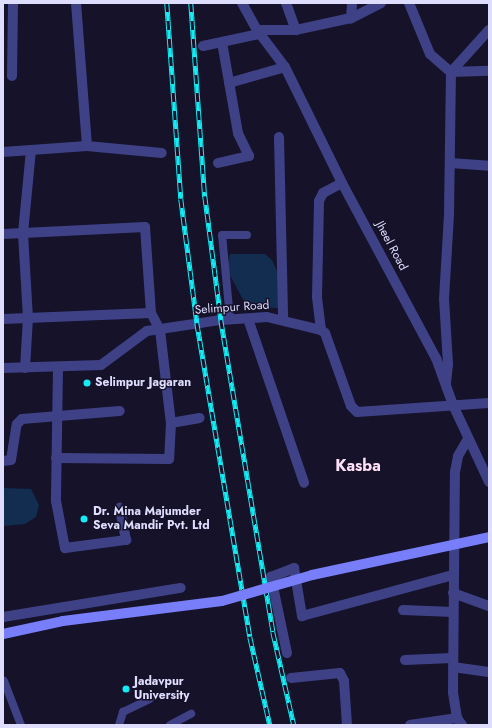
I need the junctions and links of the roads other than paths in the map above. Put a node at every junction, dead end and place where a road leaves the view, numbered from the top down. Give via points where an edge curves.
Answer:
1 (13, 3) edge
2 (76, 3) edge
3 (242, 3) edge
4 (286, 3) edge
5 (352, 3) edge
6 (380, 3) edge
7 (409, 3) edge
8 (351, 18) junction
9 (296, 30) junction
10 (489, 30) edge
11 (258, 32) junction
12 (222, 42) junction
13 (203, 46) dead end
14 (285, 67) junction
15 (489, 71) edge
16 (450, 72) junction
17 (12, 76) dead end
18 (229, 83) junction
19 (279, 137) dead end
20 (87, 146) junction
21 (31, 150) junction
22 (3, 152) edge
23 (162, 153) dead end
24 (218, 163) dead end
25 (450, 163) junction
26 (489, 166) edge
27 (342, 183) junction
28 (23, 233) junction
29 (3, 234) edge
30 (247, 235) dead end
31 (151, 313) junction
32 (28, 318) junction
33 (3, 319) edge
34 (230, 319) junction
35 (248, 319) junction
36 (283, 320) junction
37 (160, 330) junction
38 (321, 330) junction
39 (3, 368) edge
40 (25, 368) junction
41 (58, 368) junction
42 (446, 383) junction
43 (489, 403) edge
44 (453, 405) junction
45 (120, 411) dead end
46 (57, 414) junction
47 (200, 418) dead end
48 (171, 423) junction
49 (468, 439) junction
50 (56, 458) junction
51 (3, 461) edge
52 (489, 482) edge
53 (304, 483) dead end
54 (120, 508) dead end
55 (489, 537) edge
56 (453, 576) junction
57 (181, 588) dead end
58 (453, 593) junction
59 (489, 606) edge
60 (403, 610) dead end
61 (453, 612) junction
62 (3, 617) edge
63 (3, 634) edge
64 (287, 653) dead end
65 (405, 660) dead end
66 (453, 662) junction
67 (489, 672) edge
68 (290, 678) dead end
69 (4, 681) edge
70 (150, 699) dead end
71 (192, 714) dead end
72 (460, 721) edge
73 (21, 725) edge
74 (119, 725) edge
75 (170, 725) edge
76 (347, 725) edge
77 (410, 725) edge

1 - 17 street
2 - 20 street
3 - 11 street, Jheel Road
4 - 9 street
5 - 8 street
6 - 8 street
7 - 16 street via 427,50
8 - 9 street
9 - 11 street
10 - 16 street
11 - 12 street
11 - 14 street, Jheel Road
12 - 13 street
12 - 18 street
14 - 18 street
14 - 27 street, Jheel Road
15 - 16 street
16 - 25 street
18 - 24 street via 238,133 249,156
19 - 36 street
20 - 21 street
20 - 23 street
21 - 22 street
21 - 28 street
25 - 26 street
25 - 42 street via 444,299 448,364
27 - 38 street via 323,193 319,201 317,297
27 - 42 street, Jheel Road via 436,358
28 - 29 street
28 - 31 street via 145,227
28 - 32 street
30 - 34 lane via 222,235
31 - 32 street
31 - 37 street
32 - 33 street
32 - 40 street
34 - 35 street, Selimpur Road
34 - 37 street, Selimpur Road
35 - 36 street, Selimpur Road via 267,317
35 - 53 street
36 - 38 street, Selimpur Road
37 - 41 street, Selimpur Road via 143,333 105,364
37 - 48 street
38 - 44 street via 329,338 354,411 396,411
39 - 40 street, Selimpur Road
40 - 41 street, Selimpur Road
41 - 46 street
42 - 44 street, Jheel Road
43 - 44 street
44 - 49 street, Jheel Road
45 - 46 street
46 - 50 street
46 - 51 street via 22,419 17,424 11,460
47 - 48 street
48 - 50 street via 169,459
49 - 52 street, Jheel Road
49 - 56 street via 458,456 455,472
50 - 54 street via 56,501 65,548 126,540
55 - 63 main road, bridge via 312,576 222,601 63,621
56 - 58 street
56 - 64 street via 302,616 294,568 271,578
57 - 62 street
58 - 59 street
58 - 61 street
60 - 61 street
61 - 66 street
65 - 66 street
66 - 67 street
66 - 72 street via 453,692
68 - 76 street via 340,673 344,681
69 - 73 lane
70 - 74 lane via 123,712
71 - 75 lane
72 - 77 street

